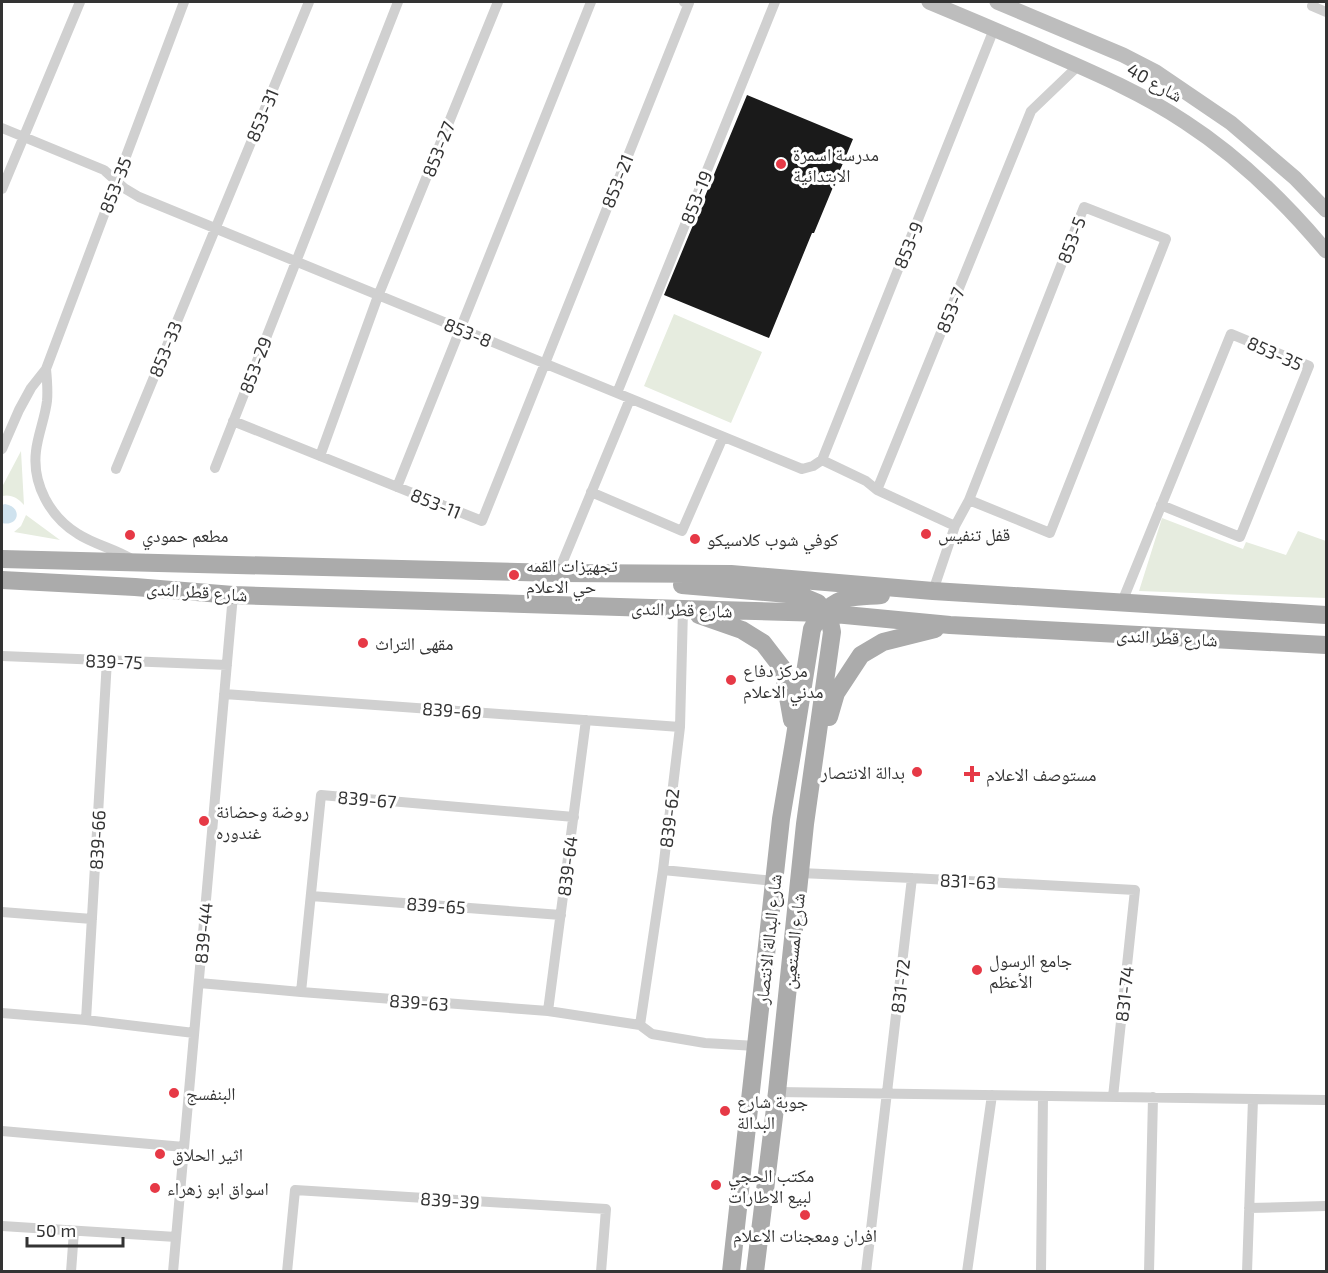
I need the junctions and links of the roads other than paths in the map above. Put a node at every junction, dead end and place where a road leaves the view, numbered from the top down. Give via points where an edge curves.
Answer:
1 (80, 2) edge
2 (184, 2) edge
3 (309, 2) edge
4 (398, 2) edge
5 (498, 2) edge
6 (591, 2) edge
7 (684, 2) edge
8 (775, 2) edge
9 (929, 2) edge
10 (997, 2) edge
11 (1314, 2) edge
12 (1326, 12) edge
13 (994, 29) junction
14 (1078, 66) junction
15 (1145, 66) junction
16 (1133, 91) junction
17 (2, 128) edge
18 (23, 136) junction
19 (117, 181) junction
20 (2, 189) edge
21 (1326, 210) edge
22 (214, 228) junction
23 (1326, 251) edge
24 (296, 262) junction
25 (378, 296) junction
26 (461, 329) junction
27 (544, 363) junction
28 (46, 369) junction
29 (616, 393) junction
30 (630, 399) junction
31 (233, 421) junction
32 (723, 436) junction
33 (2, 449) edge
34 (320, 456) junction
35 (822, 460) junction
36 (214, 468) dead end
37 (116, 469) dead end
38 (397, 487) junction
39 (877, 489) junction
40 (591, 492) junction
41 (969, 500) junction
42 (1161, 505) junction
43 (955, 526) junction
44 (2, 559) edge
45 (135, 562) junction
46 (558, 573) junction
47 (2, 580) edge
48 (118, 587) junction
49 (144, 588) junction
50 (933, 591) junction
51 (233, 595) junction
52 (1122, 602) junction
53 (683, 609) junction
54 (824, 613) junction
55 (1326, 615) edge
56 (950, 625) junction
57 (1326, 645) edge
58 (2, 657) edge
59 (107, 660) junction
60 (227, 665) junction
61 (224, 694) junction
62 (586, 720) junction
63 (680, 727) junction
64 (794, 742) junction
65 (811, 785) junction
66 (574, 817) junction
67 (781, 819) junction
68 (805, 824) junction
69 (663, 870) junction
70 (800, 873) junction
71 (912, 878) junction
72 (774, 881) junction
73 (1135, 890) joint
74 (311, 896) junction
75 (2, 912) edge
76 (561, 915) junction
77 (92, 919) junction
78 (199, 983) junction
79 (301, 992) junction
80 (548, 1011) junction
81 (2, 1013) edge
82 (86, 1020) junction
83 (640, 1025) junction
84 (194, 1033) junction
85 (756, 1046) junction
86 (777, 1092) junction
87 (887, 1094) junction
88 (992, 1095) junction
89 (1043, 1096) junction
90 (1113, 1097) junction
91 (1153, 1097) junction
92 (1253, 1099) junction
93 (1326, 1100) edge
94 (2, 1131) edge
95 (184, 1147) junction
96 (1326, 1206) edge
97 (1249, 1208) junction
98 (2, 1226) edge
99 (74, 1231) junction
100 (176, 1237) junction
101 (71, 1272) edge
102 (173, 1272) edge
103 (287, 1272) edge
104 (601, 1272) edge
105 (731, 1272) edge
106 (755, 1272) edge
107 (866, 1272) edge
108 (967, 1272) edge
109 (1041, 1272) edge
110 (1149, 1272) edge
111 (1247, 1272) edge

1 - 18 street
2 - 19 street, 853-35
3 - 22 street, 853-31
4 - 24 street
5 - 25 street, 853-27
6 - 26 street
7 - 27 street, 853-21 via 689,3
8 - 29 street, 853-19
9 - 13 main road, شارع 40
10 - 15 main road, شارع 40
11 - 12 street via 1312,6
13 - 14 main road, شارع 40
13 - 35 street, 853-9
14 - 16 main road, شارع 40
14 - 39 street, 853-7 via 1031,111
15 - 16 main road
15 - 21 main road, شارع 40 via 1231,123
16 - 23 main road, شارع 40 via 1233,157 1275,195
17 - 18 street, 853-8
18 - 19 street, 853-8 via 104,170
18 - 20 street
19 - 22 street, 853-8 via 139,198
19 - 28 street, 853-35
22 - 24 street, 853-8
22 - 37 street, 853-33
24 - 25 street, 853-8
24 - 31 street, 853-29
25 - 26 street, 853-8
25 - 34 street, 853-27
26 - 27 street, 853-8
26 - 38 street
27 - 29 street, 853-8
27 - 38 street, 853-11 via 482,521
28 - 33 street, 853-35 via 31,388
28 - 45 street, 853-35 via 47,402 36,464 43,495 70,529
29 - 30 street, 853-8
30 - 32 street, 853-8
30 - 40 street
31 - 34 street, 853-11
31 - 36 street, 853-29
32 - 35 street, 853-8 via 802,469
32 - 40 street via 682,531
34 - 38 street, 853-11
35 - 39 street
39 - 43 street
40 - 46 street
41 - 41 street, 853-5 via 1050,533 1166,239 1084,207
41 - 43 street
42 - 42 street, 853-35 via 1240,537 1309,366 1231,334
42 - 52 street, 853-35
43 - 50 street
44 - 45 main road, شارع قطر الندى
45 - 46 main road, شارع قطر الندى
45 - 48 main road via 124,565 124,577
45 - 49 main road via 142,569 140,581
46 - 50 main road, شارع قطر الندى via 732,574
46 - 54 main road via 799,595 818,603
47 - 48 main road, شارع قطر الندى
48 - 49 main road, شارع قطر الندى
49 - 51 main road, شارع قطر الندى
50 - 52 main road, شارع قطر الندى
50 - 54 main road via 848,598
51 - 53 main road, شارع قطر الندى
51 - 60 street, 839-44
52 - 55 main road, شارع قطر الندى
53 - 54 main road, شارع قطر الندى
53 - 63 street, 839-62
53 - 64 main road via 742,630 763,643 783,669
54 - 56 main road, شارع قطر الندى
54 - 64 main road, شارع البدالة الانتصار via 812,629
54 - 65 main road, شارع المستعين via 832,632
56 - 57 main road, شارع قطر الندى
56 - 65 main road via 883,642 861,655 836,693
58 - 59 street, 839-75
59 - 60 street, 839-75
59 - 77 street, 839-66
60 - 61 street, 839-44
61 - 62 street, 839-69
61 - 78 street, 839-44
62 - 63 street, 839-69
62 - 66 street, 839-64
63 - 69 street, 839-62
64 - 67 main road, شارع البدالة الانتصار
65 - 68 main road, شارع المستعين
66 - 74 street, 839-67 via 321,795
66 - 76 street, 839-64
67 - 68 main road
67 - 72 main road, شارع البدالة الانتصار
68 - 70 main road, شارع المستعين
69 - 72 street
69 - 83 street, 839-62
70 - 71 street, 831-63
70 - 86 main road, شارع المستعين
71 - 73 street, 831-63
71 - 87 street, 831-72
72 - 85 main road, شارع البدالة الانتصار
73 - 90 street, 831-74
74 - 76 street, 839-65
74 - 79 street, 839-67
75 - 77 street
76 - 80 street, 839-64
77 - 82 street, 839-66
78 - 79 street, 839-63
78 - 84 street, 839-44
79 - 80 street, 839-63
80 - 83 street, 839-63
81 - 82 street
82 - 84 street
83 - 85 street, 839-63 via 652,1034
84 - 95 street, 839-44
85 - 105 main road, شارع البدالة الانتصار
86 - 87 street
86 - 106 main road, شارع المستعين
87 - 88 street
87 - 107 street, 831-72
88 - 89 street
88 - 108 street
89 - 90 street
89 - 109 street
90 - 91 street
91 - 92 street
91 - 110 street
92 - 93 street
92 - 97 street
94 - 95 street
95 - 100 street, 839-44
96 - 97 street
97 - 111 street
98 - 99 street
99 - 100 street
99 - 101 street
100 - 102 street, 839-44
103 - 104 street, 839-39 via 295,1190 606,1209

